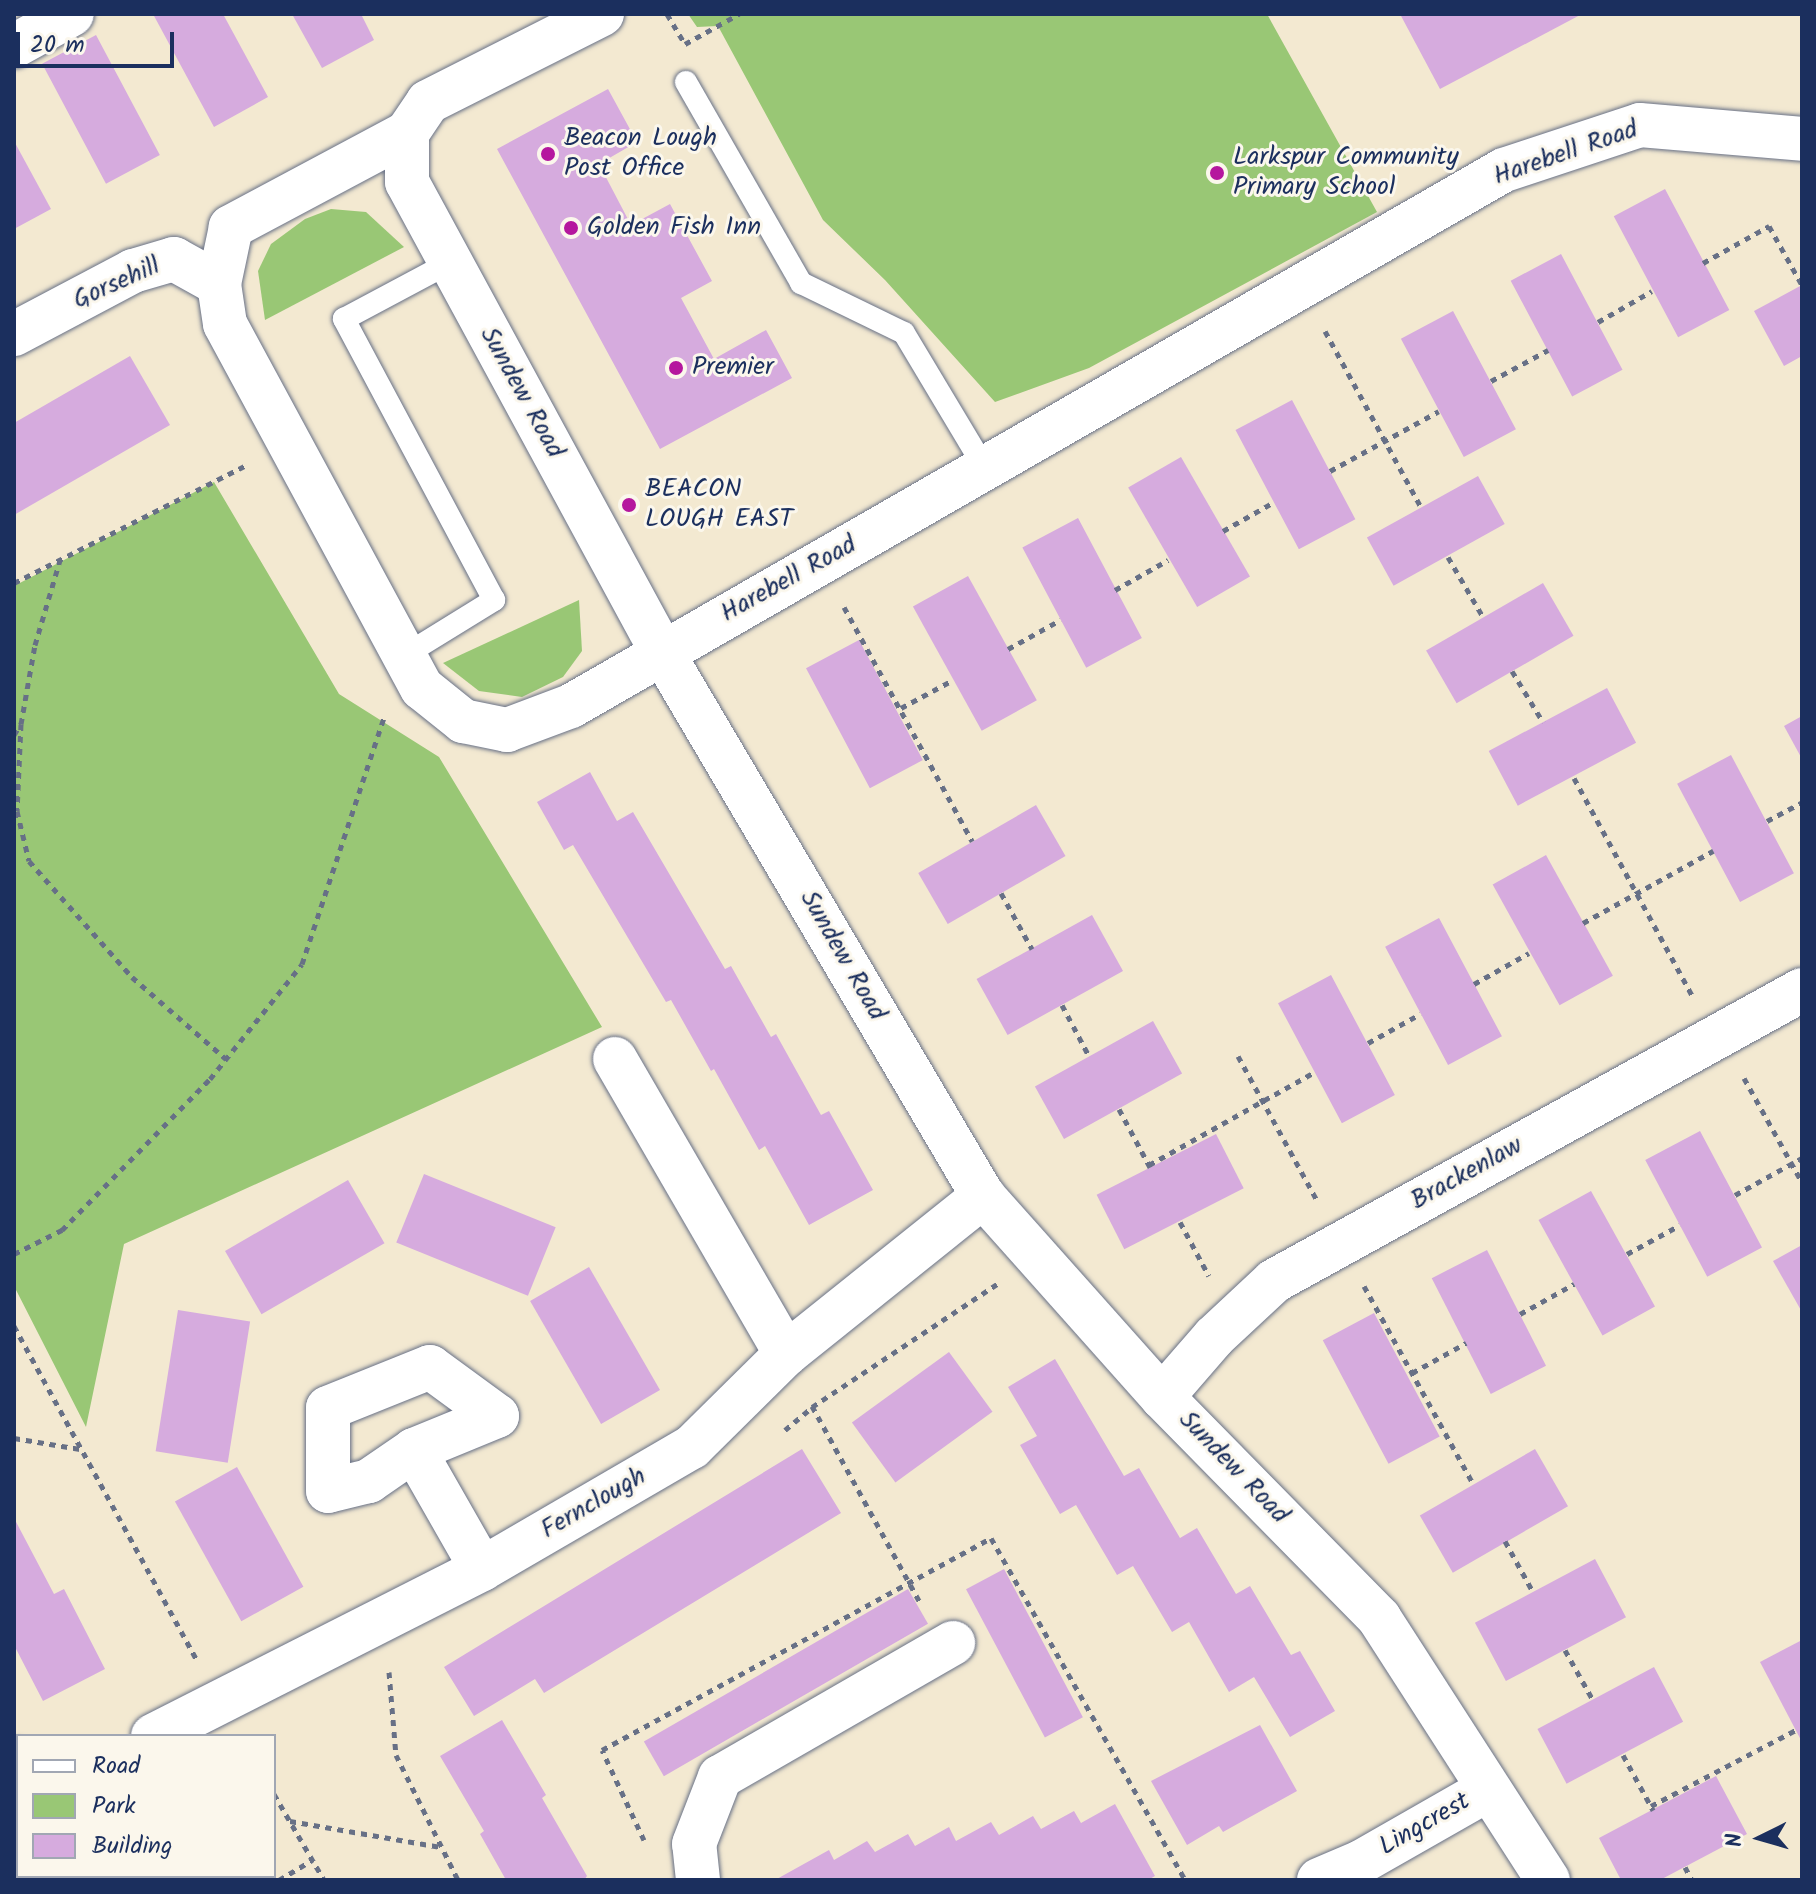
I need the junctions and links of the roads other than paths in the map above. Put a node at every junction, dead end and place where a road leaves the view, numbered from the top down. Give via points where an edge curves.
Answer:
1 (72, 14) edge
2 (602, 14) edge
3 (14, 46) edge
4 (686, 82) dead end
5 (407, 133) junction
6 (1802, 139) edge
7 (449, 263) junction
8 (219, 284) junction
9 (14, 334) edge
10 (986, 470) junction
11 (662, 652) junction
12 (405, 655) junction
13 (1802, 990) edge
14 (615, 1059) dead end
15 (983, 1196) junction
16 (786, 1354) junction
17 (1162, 1397) junction
18 (414, 1450) dead end
19 (482, 1569) junction
20 (949, 1645) road end
21 (157, 1734) edge
22 (1487, 1790) junction
23 (698, 1880) edge
24 (1319, 1880) edge
25 (1548, 1880) edge

1 - 3 street
2 - 5 street via 428,102
4 - 10 lane via 801,283 904,333
5 - 7 street, Sundew Road via 407,182
5 - 8 street, Harebell Road via 231,227
6 - 10 street, Harebell Road via 1640,125 1504,170
7 - 11 street, Sundew Road
7 - 12 lane via 344,319 494,600
8 - 9 street, Gorsehill via 174,259 133,271
8 - 12 street, Harebell Road via 225,324
10 - 11 street, Harebell Road
11 - 12 street, Harebell Road via 571,706 507,730 463,721 422,688
11 - 15 street, Sundew Road
13 - 17 street, Brackenlaw via 1274,1281
14 - 16 street
15 - 16 street, Fernclough
15 - 17 street, Sundew Road
16 - 19 street, Fernclough via 692,1447
17 - 22 street, Sundew Road via 1379,1618
18 - 19 street
19 - 21 street, Fernclough
20 - 23 street via 720,1777 694,1844
22 - 24 street, Lingcrest
22 - 25 street, Sundew Road

